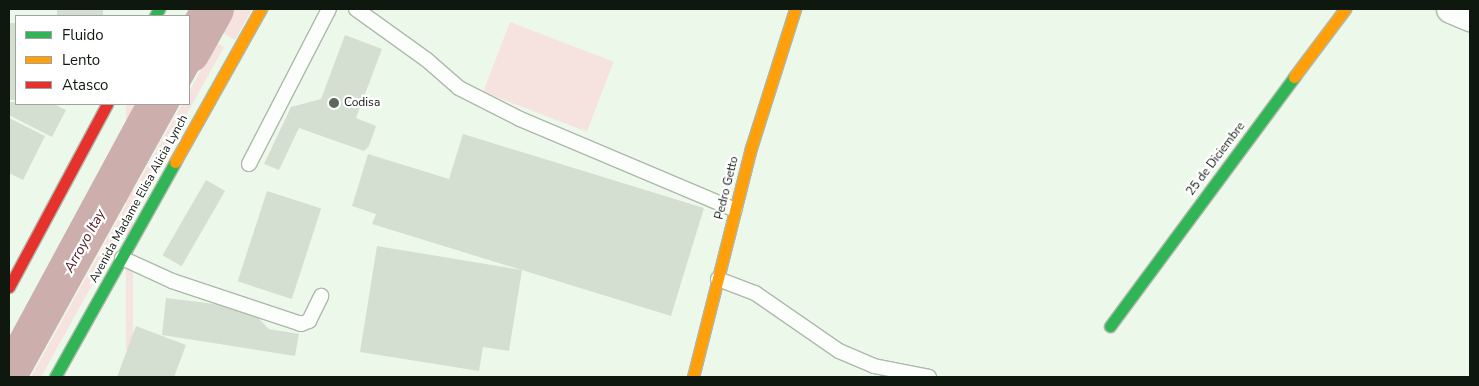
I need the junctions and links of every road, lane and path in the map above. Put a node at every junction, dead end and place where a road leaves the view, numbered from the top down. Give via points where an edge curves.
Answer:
1 (261, 9) edge
2 (329, 9) edge
3 (356, 9) edge
4 (795, 9) edge
5 (1345, 9) edge
6 (1451, 9) edge
7 (1470, 17) edge
8 (106, 105) edge
9 (249, 164) dead end
10 (735, 210) junction
11 (122, 258) junction
12 (718, 279) junction
13 (9, 287) edge
14 (321, 296) dead end
15 (1110, 326) dead end
16 (55, 377) edge
17 (693, 377) edge
18 (929, 377) edge

1 - 11 main road, Avenida Madame Elisa Alicia Lynch
2 - 9 lane
3 - 10 lane via 427,60 458,88 520,119
4 - 10 main road, Pedro Getto
5 - 15 main road, 25 de Diciembre
6 - 7 street
8 - 13 main road
10 - 12 main road, Pedro Getto
11 - 14 lane via 172,281 301,324 308,321
11 - 16 main road, Avenida Madame Elisa Alicia Lynch
12 - 17 main road, Pedro Getto
12 - 18 lane via 755,293 839,352 874,366

